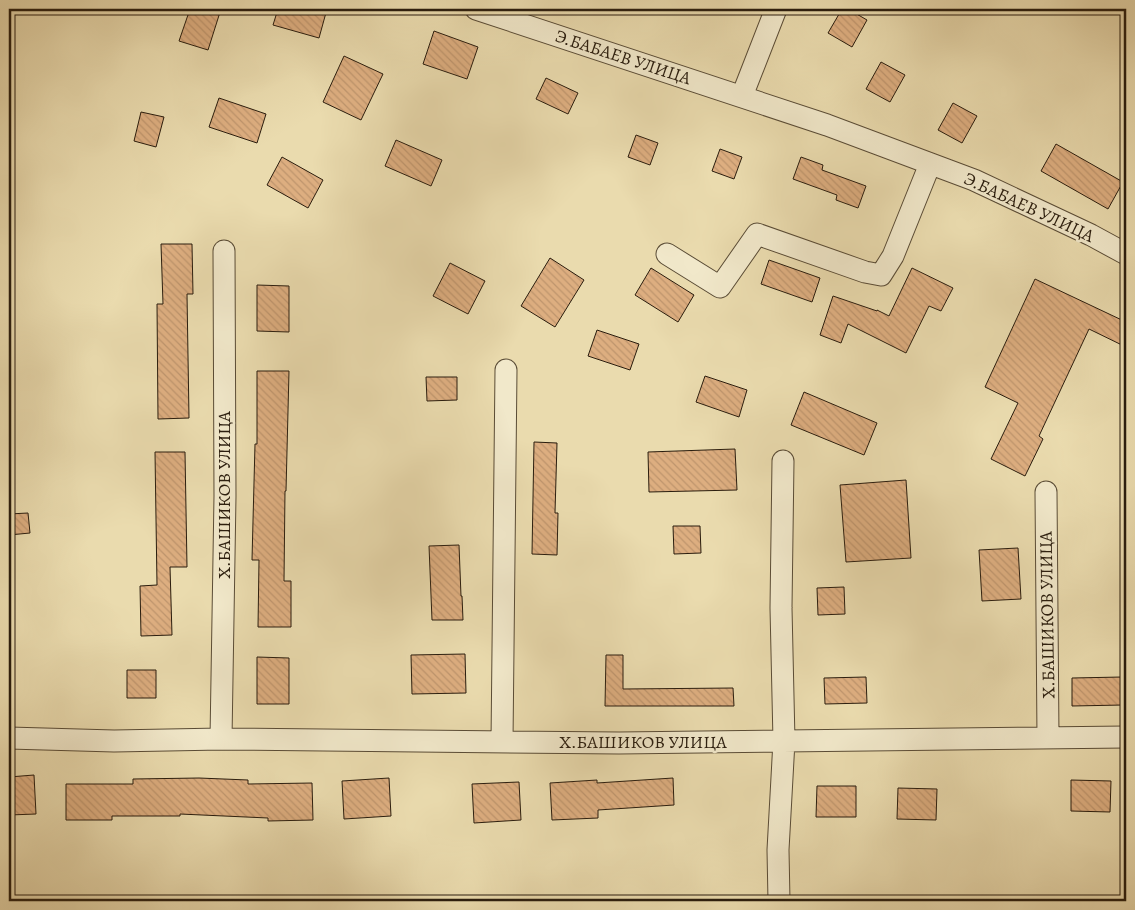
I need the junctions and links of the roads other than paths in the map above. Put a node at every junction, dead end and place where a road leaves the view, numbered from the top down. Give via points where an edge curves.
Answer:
1 (476, 9) edge
2 (776, 9) edge
3 (742, 96) junction
4 (930, 164) junction
5 (224, 251) dead end
6 (667, 254) dead end
7 (1126, 254) edge
8 (506, 370) dead end
9 (783, 461) dead end
10 (1046, 492) dead end
11 (1048, 737) junction
12 (1126, 737) edge
13 (9, 738) edge
14 (221, 739) junction
15 (784, 741) junction
16 (502, 742) junction
17 (779, 901) edge

1 - 3 street, Э.БАБАЕВ УЛИЦА
2 - 3 street
3 - 4 street, Э.БАБАЕВ УЛИЦА
4 - 6 street via 893,256 881,275 757,234 720,287
4 - 7 street, Э.БАБАЕВ УЛИЦА via 974,180
5 - 14 street, Х.БАШИКОВ УЛИЦА via 225,496
8 - 16 street
9 - 15 street via 781,608
10 - 11 street, Х.БАШИКОВ УЛИЦА
11 - 12 street, Х.БАШИКОВ УЛИЦА
11 - 15 street, Х.БАШИКОВ УЛИЦА
13 - 14 street, Х.БАШИКОВ УЛИЦА via 114,741
14 - 16 street, Х.БАШИКОВ УЛИЦА
15 - 16 street, Х.БАШИКОВ УЛИЦА
15 - 17 street via 778,850

